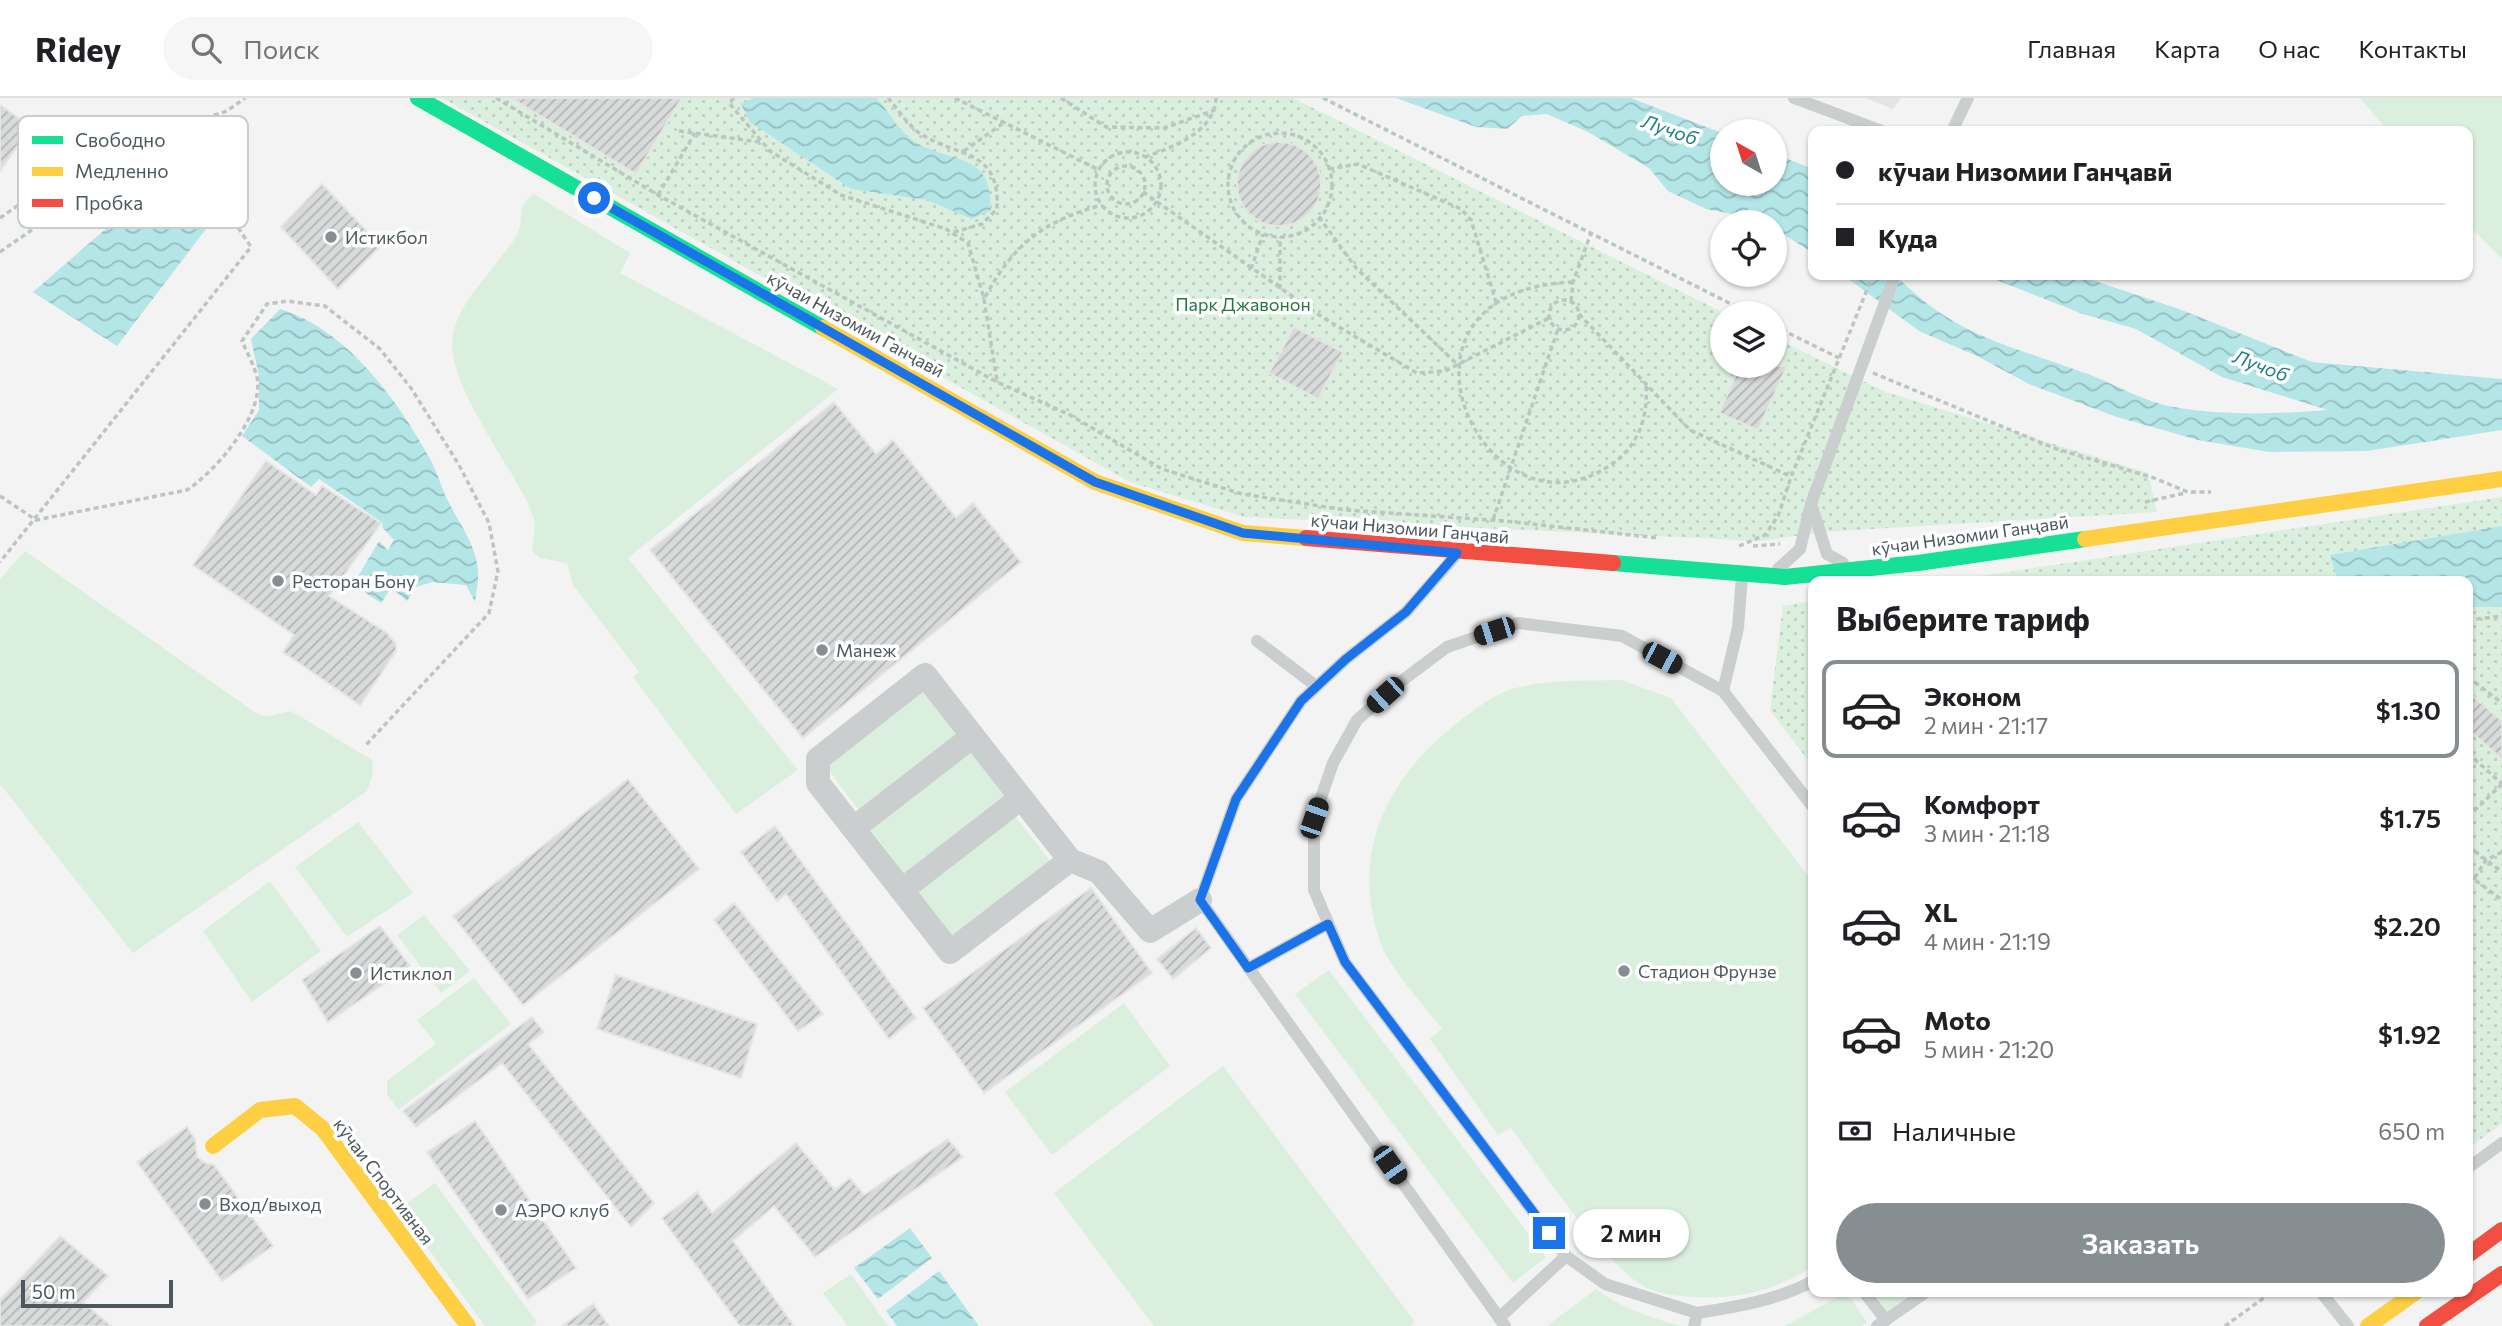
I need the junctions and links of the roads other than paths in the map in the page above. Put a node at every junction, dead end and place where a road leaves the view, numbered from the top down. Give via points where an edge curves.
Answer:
1 (418, 98) edge
2 (1794, 98) edge
3 (1968, 98) edge
4 (1869, 126) edge
5 (1954, 126) edge
6 (1893, 280) edge
7 (2502, 479) edge
8 (1811, 504) junction
9 (1457, 553) junction
10 (1854, 570) junction
11 (1742, 576) junction
12 (1769, 576) junction
13 (1257, 641) dead end
14 (1316, 686) junction
15 (1724, 691) junction
16 (973, 736) junction
17 (1021, 798) junction
18 (1808, 800) edge
19 (854, 828) junction
20 (1070, 860) junction
21 (902, 890) junction
22 (1200, 900) junction
23 (1328, 924) junction
24 (1248, 968) junction
25 (2502, 1143) edge
26 (213, 1146) dead end
27 (2473, 1164) edge
28 (2502, 1230) edge
29 (2473, 1251) edge
30 (1566, 1256) junction
31 (2502, 1274) edge
32 (1808, 1284) edge
33 (2473, 1294) edge
34 (1867, 1297) edge
35 (1919, 1297) edge
36 (2325, 1297) edge
37 (2409, 1297) edge
38 (2469, 1297) edge
39 (1695, 1320) edge
40 (1502, 1322) edge
41 (1882, 1323) edge
42 (468, 1326) edge
43 (2348, 1326) edge
44 (2368, 1326) edge
45 (2427, 1326) edge

1 - 9 main road, кӯчаи Низомии Ганҷавӣ via 1095,482 1243,533
2 - 4 lane
3 - 5 lane
6 - 8 lane
7 - 10 main road, кӯчаи Низомии Ганҷавӣ
8 - 10 lane via 1827,554
8 - 12 lane via 1800,549
9 - 11 main road, кӯчаи Низомии Ганҷавӣ
9 - 14 lane via 1406,612
10 - 12 main road, кӯчаи Низомии Ганҷавӣ
11 - 12 main road, кӯчаи Низомии Ганҷавӣ
11 - 15 lane via 1738,628
13 - 14 lane
14 - 22 lane via 1301,701 1236,799
15 - 18 lane
15 - 23 lane via 1622,636 1518,623 1447,647 1357,720 1333,763 1314,818 1314,890
16 - 17 street
16 - 19 street
16 - 19 street via 925,674 818,759 818,783
17 - 20 street
17 - 21 street
19 - 21 street
20 - 21 street via 950,951
20 - 22 street via 1099,872 1150,931
22 - 24 lane
23 - 24 lane
23 - 30 lane via 1345,962
24 - 40 lane
25 - 27 lane
26 - 42 main road, кӯчаи Спортивная via 260,1110 295,1106 323,1129
28 - 29 main road
30 - 39 lane via 1605,1284
30 - 40 lane
31 - 33 main road
32 - 39 lane
34 - 41 lane
35 - 41 lane
36 - 43 lane
37 - 44 main road
38 - 45 main road

